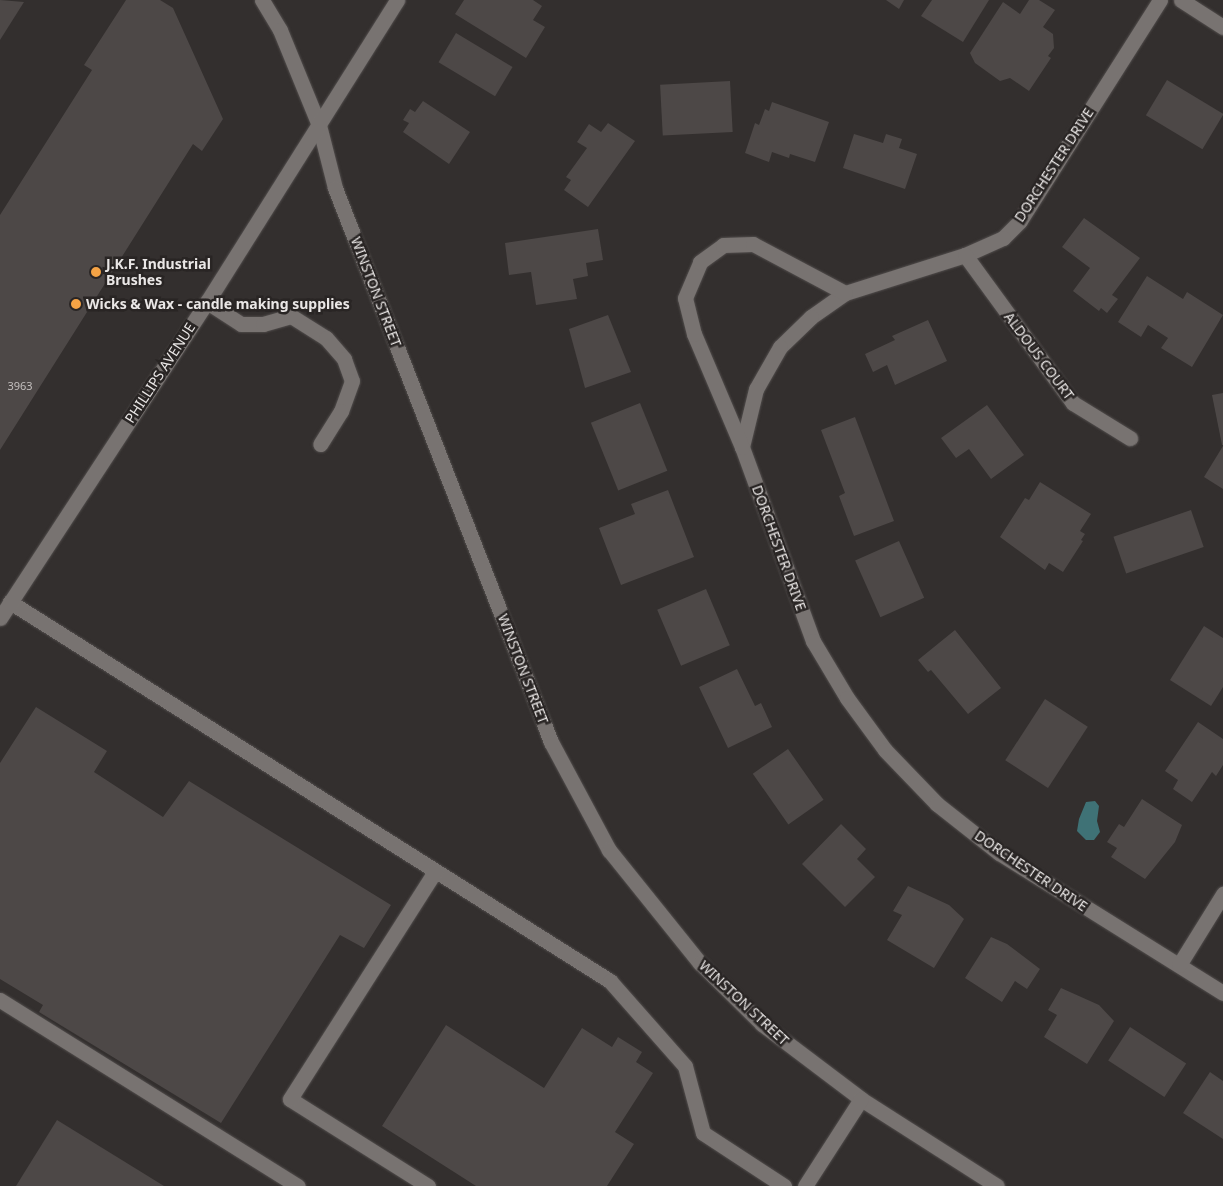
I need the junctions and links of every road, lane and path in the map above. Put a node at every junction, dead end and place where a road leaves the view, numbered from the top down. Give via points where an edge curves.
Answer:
1 (262, 0) edge
2 (396, 0) edge
3 (1160, 0) edge
4 (1181, 0) edge
5 (1223, 26) edge
6 (319, 126) junction
7 (965, 254) junction
8 (845, 294) junction
9 (207, 302) junction
10 (1130, 438) dead end
11 (320, 444) dead end
12 (742, 447) junction
13 (10, 602) junction
14 (0, 618) edge
15 (435, 871) junction
16 (1223, 894) edge
17 (1179, 965) junction
18 (1223, 993) edge
19 (0, 1000) edge
20 (861, 1099) junction
21 (298, 1186) edge
22 (428, 1186) edge
23 (784, 1186) edge
24 (805, 1186) edge
25 (998, 1186) edge

1 - 6 street, WINSTON STREET via 280,30
2 - 6 street, PHILLIPS AVENUE
3 - 7 street, DORCHESTER DRIVE via 1020,221 1003,238
4 - 5 street
6 - 9 street, PHILLIPS AVENUE
6 - 20 street, WINSTON STREET via 335,188 551,742 609,850 707,970 762,1024
7 - 8 street, DORCHESTER DRIVE
7 - 10 street, ALDOUS COURT via 1073,403
8 - 12 street, DORCHESTER DRIVE via 811,317 780,346 756,389
8 - 12 street, DORCHESTER DRIVE via 753,244 724,245 700,262 685,298 694,334
9 - 11 street via 242,324 262,324 291,316 326,338 344,359 352,381 341,411
9 - 13 street, PHILLIPS AVENUE
12 - 17 street, DORCHESTER DRIVE via 813,641 847,698 885,750 936,804 998,853
13 - 14 street, PHILLIPS AVENUE
13 - 15 street
15 - 22 street via 290,1099
15 - 23 street via 610,981 685,1066 703,1132
16 - 17 street
17 - 18 street, DORCHESTER DRIVE
19 - 21 street
20 - 24 street
20 - 25 street, WINSTON STREET

